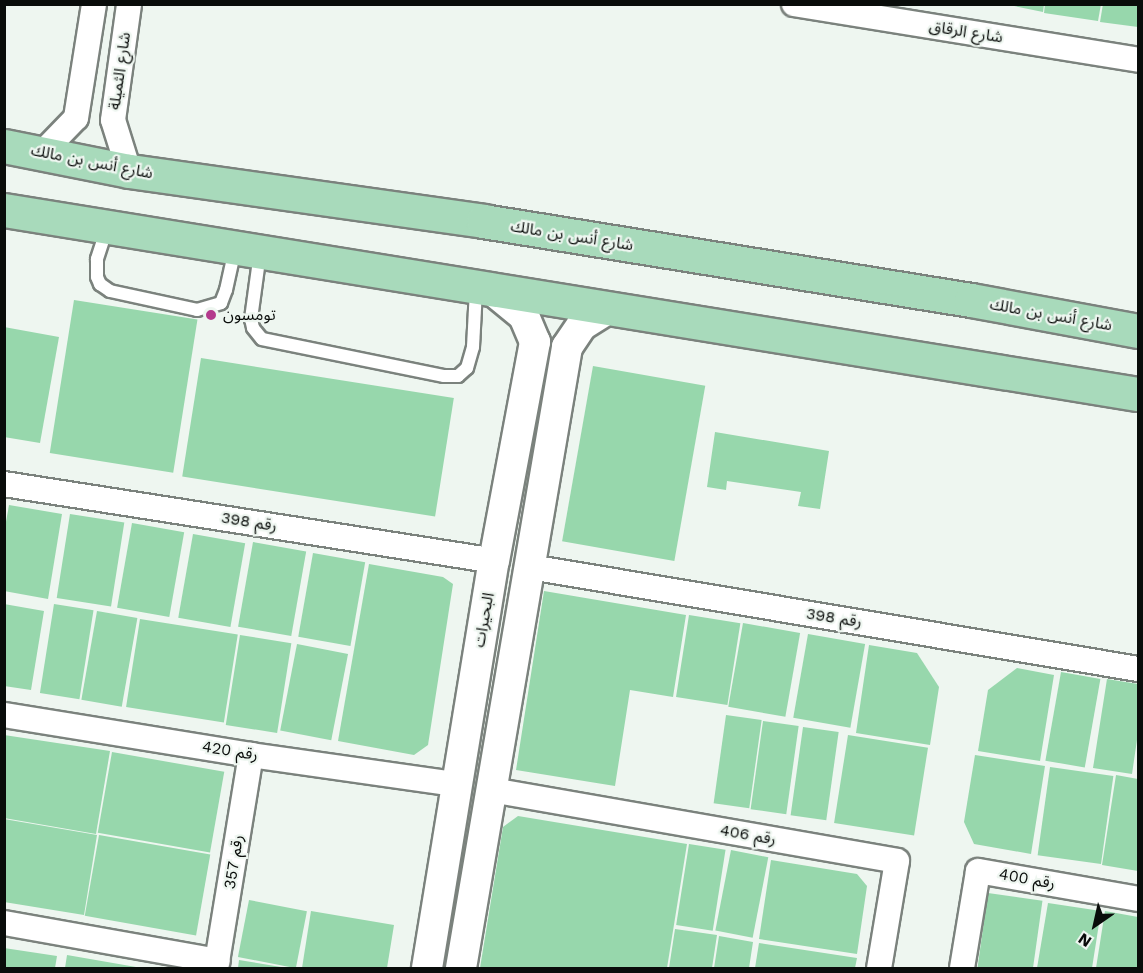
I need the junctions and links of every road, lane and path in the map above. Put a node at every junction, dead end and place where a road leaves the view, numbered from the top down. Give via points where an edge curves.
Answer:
1 (94, 4) edge
2 (129, 4) edge
3 (794, 4) edge
4 (1138, 60) edge
5 (4, 146) edge
6 (43, 152) junction
7 (129, 171) junction
8 (4, 210) edge
9 (107, 227) junction
10 (248, 250) junction
11 (483, 288) junction
12 (608, 309) junction
13 (1138, 331) edge
14 (526, 387) junction
15 (1138, 394) edge
16 (558, 398) junction
17 (4, 484) edge
18 (494, 561) junction
19 (530, 567) junction
20 (1138, 669) edge
21 (4, 715) edge
22 (252, 755) junction
23 (456, 784) junction
24 (491, 790) junction
25 (1138, 899) edge
26 (4, 923) edge
27 (217, 965) edge
28 (427, 969) edge
29 (461, 969) edge
30 (879, 969) edge
31 (962, 969) edge

1 - 6 street via 76,118
2 - 7 street, شارع الثميلة via 112,120
3 - 4 street, شارع الرقاق
5 - 6 main road, شارع أنس بن مالك
6 - 7 main road, شارع أنس بن مالك
7 - 13 main road, شارع أنس بن مالك via 483,221
8 - 9 main road
9 - 10 main road
9 - 10 lane via 97,259 100,284 110,291 197,310 221,303
10 - 11 main road
10 - 11 lane via 251,319 262,339 444,376 458,376 466,368
11 - 12 main road
11 - 14 street, البحيرات via 524,316 535,342
12 - 15 main road
12 - 16 street via 582,325 567,347
14 - 16 street via 541,373 550,375 555,380
14 - 18 street, البحيرات
16 - 19 street
17 - 18 street, رقم 398
18 - 23 street, البحيرات
19 - 20 street, رقم 398
19 - 24 street
21 - 22 street, رقم 420
22 - 23 street, رقم 420
22 - 27 street, رقم 357
23 - 28 street, البحيرات
24 - 29 street
24 - 30 street, رقم 406 via 897,861
25 - 31 street, رقم 400 via 978,871
26 - 27 street

